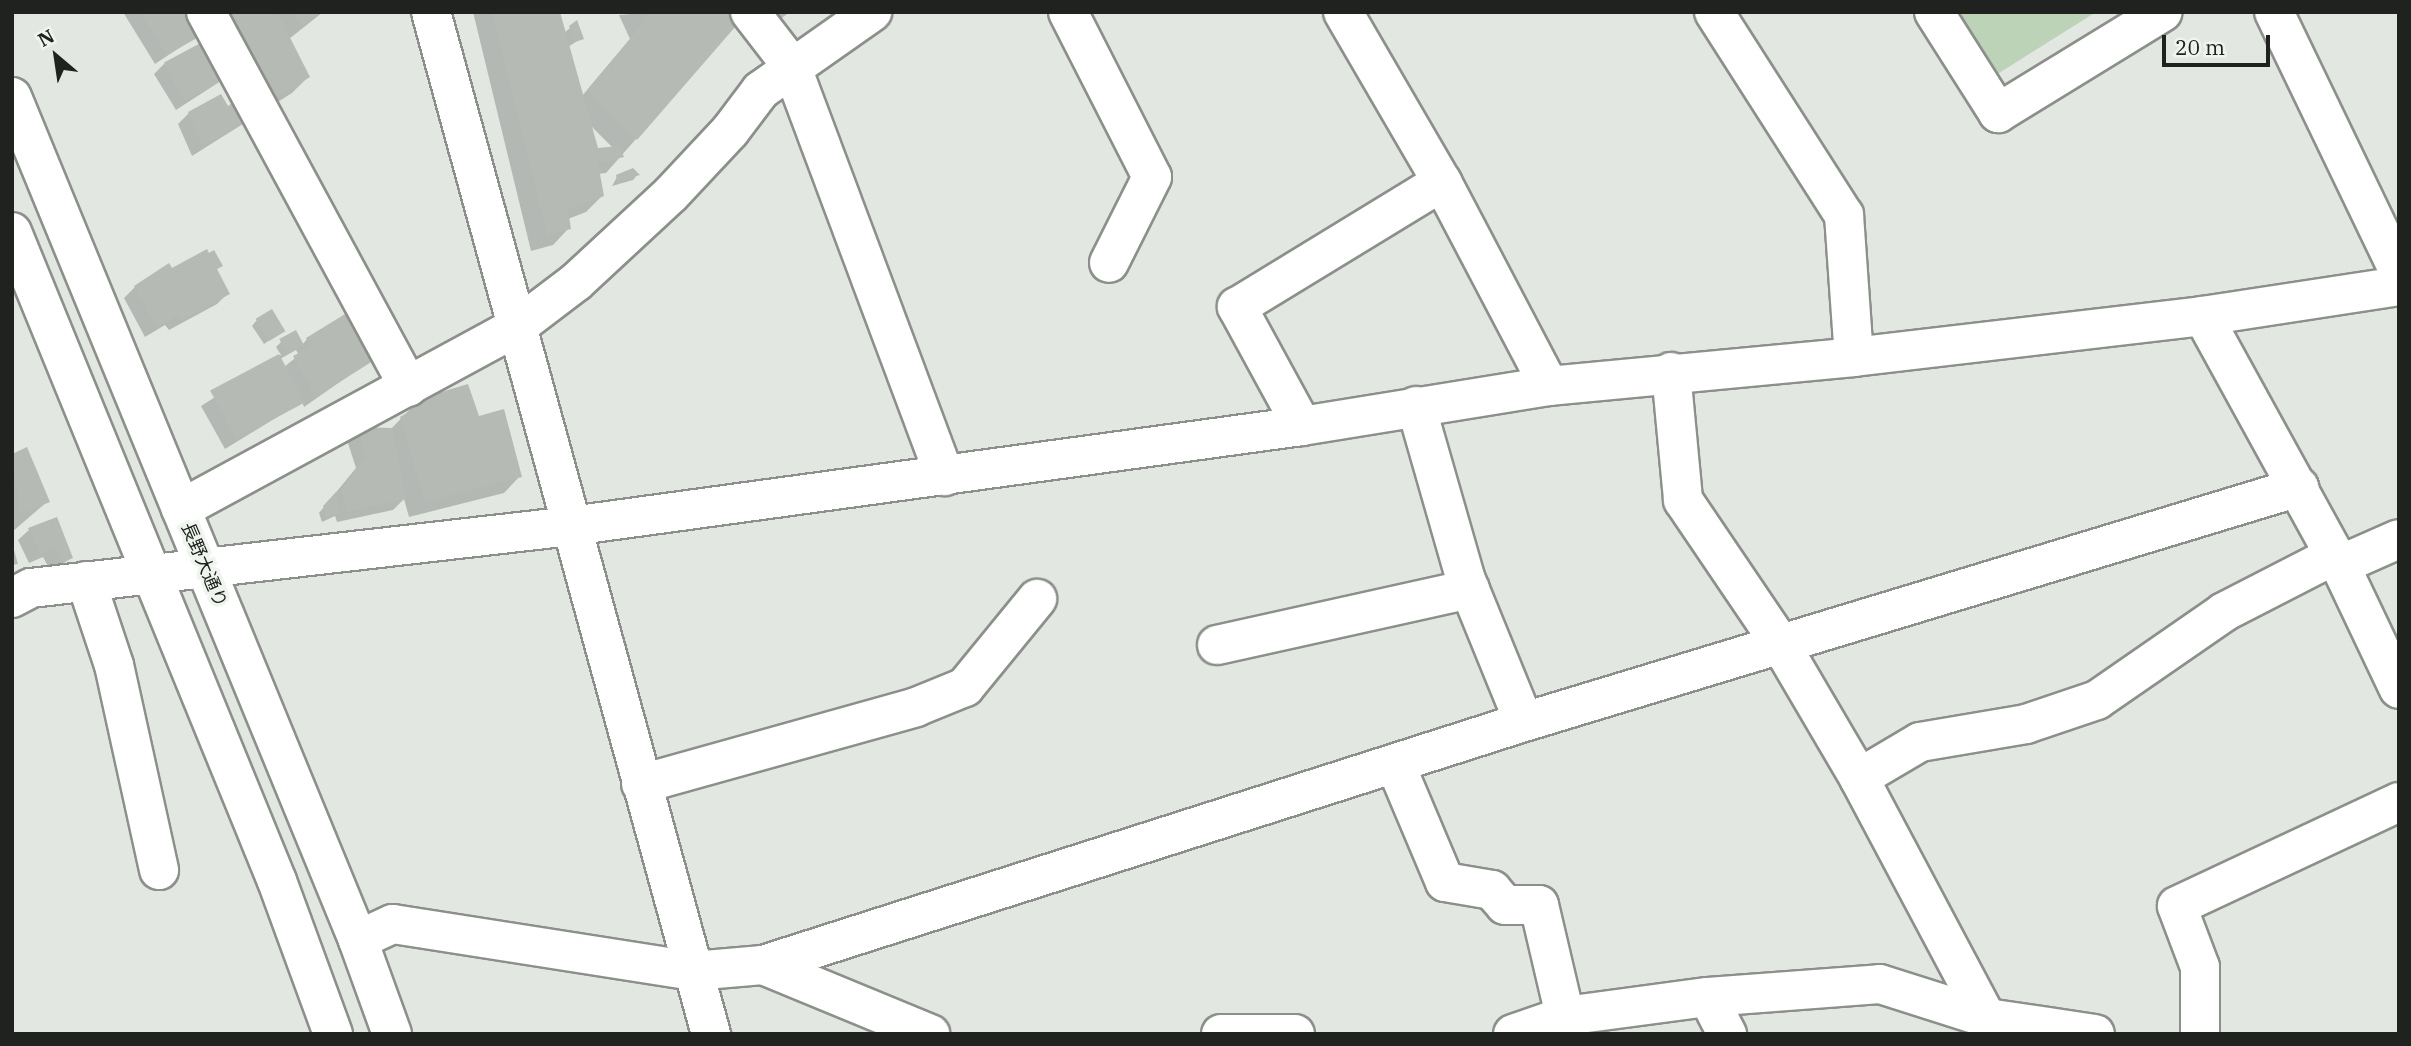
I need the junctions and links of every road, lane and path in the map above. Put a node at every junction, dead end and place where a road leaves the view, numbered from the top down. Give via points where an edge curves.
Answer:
1 (206, 12) edge
2 (431, 12) edge
3 (750, 12) edge
4 (872, 12) edge
5 (1068, 12) edge
6 (1343, 12) edge
7 (1714, 12) edge
8 (1934, 12) edge
9 (2163, 12) edge
10 (2274, 12) edge
11 (792, 65) junction
12 (12, 97) edge
13 (1442, 182) junction
14 (12, 232) edge
15 (1109, 262) dead end
16 (2399, 272) edge
17 (2399, 286) edge
18 (2203, 316) junction
19 (518, 326) junction
20 (1854, 357) junction
21 (1671, 372) junction
22 (1549, 386) junction
23 (409, 387) junction
24 (1416, 406) junction
25 (1302, 426) junction
26 (945, 476) junction
27 (2299, 487) junction
28 (181, 509) junction
29 (571, 526) junction
30 (2399, 539) edge
31 (2337, 560) junction
32 (206, 567) junction
33 (150, 573) junction
34 (86, 581) junction
35 (1470, 589) junction
36 (12, 598) edge
37 (1037, 599) dead end
38 (1217, 645) dead end
39 (1781, 645) junction
40 (2399, 689) edge
41 (1524, 722) junction
42 (1396, 766) junction
43 (1859, 778) junction
44 (641, 784) junction
45 (2399, 802) edge
46 (159, 870) dead end
47 (358, 940) junction
48 (763, 965) junction
49 (693, 971) junction
50 (1708, 997) junction
51 (1565, 1016) junction
52 (1991, 1026) edge
53 (333, 1034) edge
54 (392, 1034) edge
55 (711, 1034) edge
56 (930, 1034) edge
57 (1221, 1034) edge
58 (1295, 1034) edge
59 (1513, 1034) edge
60 (1727, 1034) edge
61 (2095, 1034) edge
62 (2200, 1034) edge

1 - 23 street
2 - 19 street
3 - 11 street
4 - 11 street
5 - 15 street via 1152,177
6 - 13 street
7 - 20 street via 1844,215
8 - 9 street via 1998,113
10 - 16 street
11 - 19 street via 761,90 671,194 576,282
11 - 26 street
12 - 28 street, 長野大通り
13 - 22 street
13 - 25 street via 1237,307
14 - 33 street
17 - 18 street
18 - 20 street
18 - 27 street
19 - 23 street
19 - 29 street
20 - 21 street
21 - 22 street
21 - 39 street via 1683,500
22 - 24 street
23 - 28 street
24 - 25 street
24 - 35 street
25 - 26 street
26 - 29 street
27 - 31 street
27 - 39 street
28 - 32 street, 長野大通り
29 - 32 street
29 - 44 street
30 - 31 street
31 - 40 street
31 - 43 street via 2224,612 2097,700 2026,724 1920,742
32 - 33 street
32 - 47 street, 長野大通り
33 - 34 street
33 - 53 street via 277,881
34 - 36 street via 31,588
34 - 46 street via 114,666
35 - 38 street
35 - 41 street
37 - 44 street via 965,687 916,707
39 - 41 street
39 - 43 street
41 - 42 street
42 - 48 street
42 - 51 street via 1445,882 1492,890 1505,905 1539,905
43 - 52 street
44 - 49 street
45 - 62 street via 2177,906 2200,967
47 - 49 street via 393,924
47 - 54 street, 長野大通り
48 - 49 street
48 - 56 street
49 - 55 street
50 - 51 street
50 - 52 street via 1880,984
50 - 60 street
51 - 59 street
52 - 61 street
57 - 58 street

